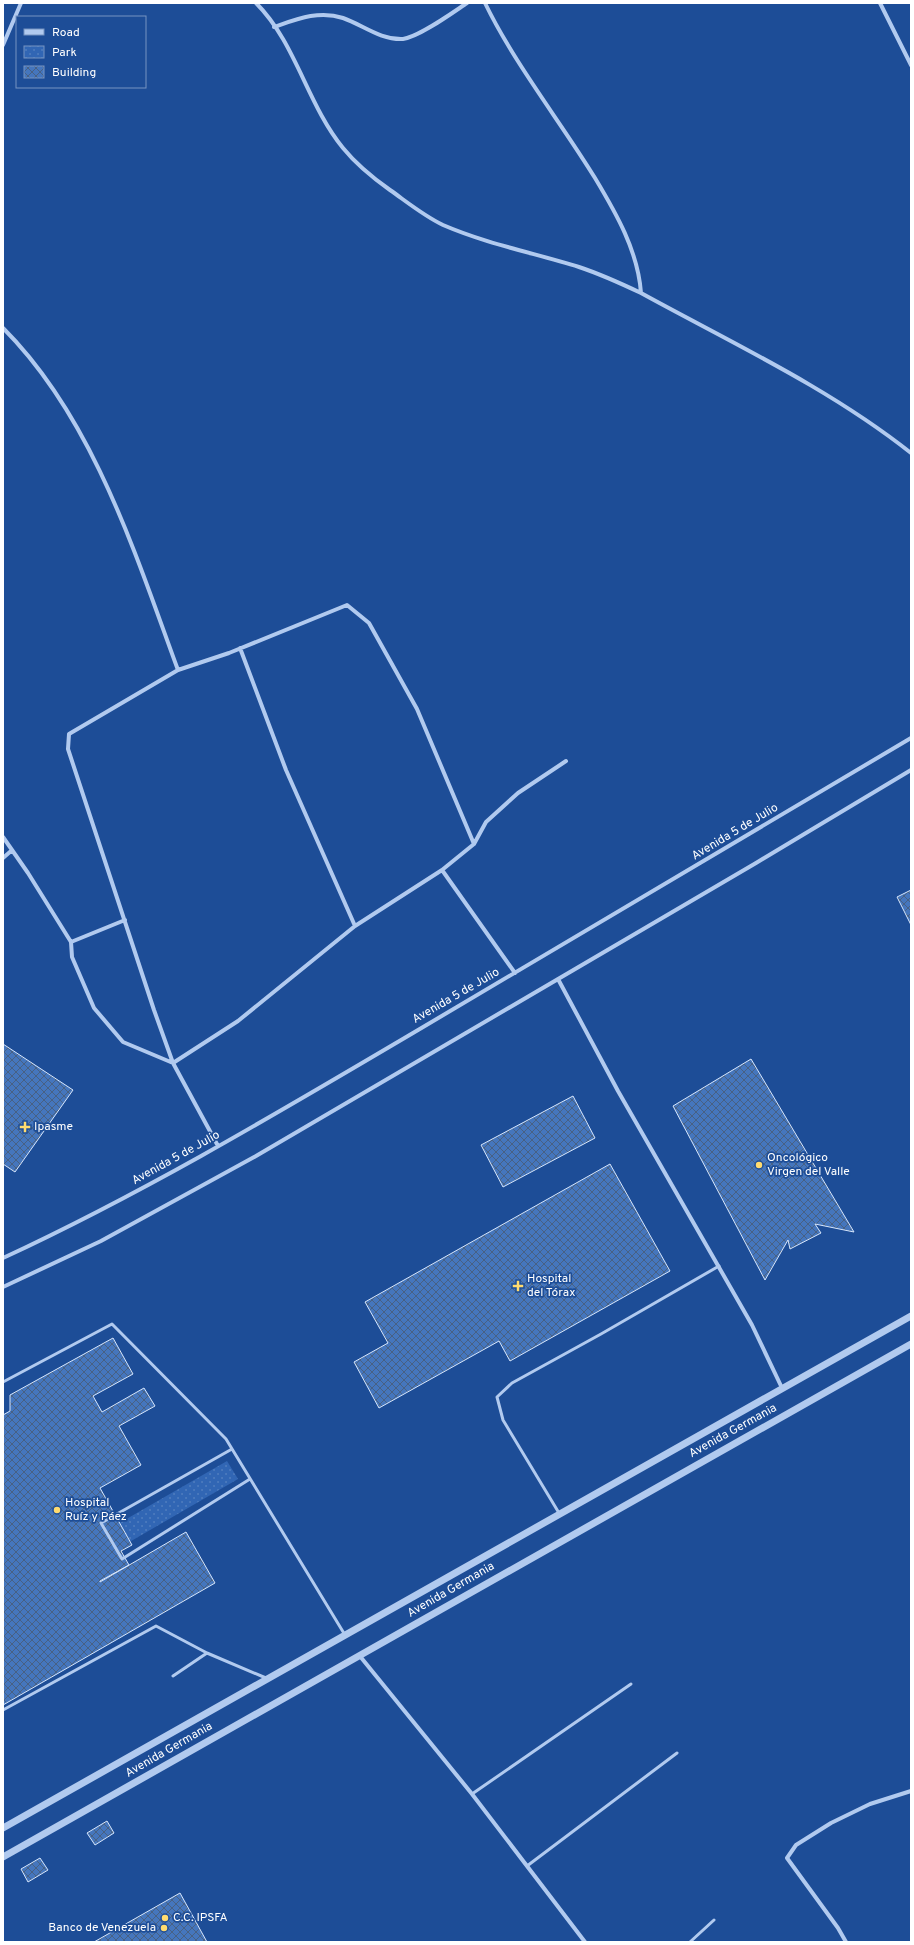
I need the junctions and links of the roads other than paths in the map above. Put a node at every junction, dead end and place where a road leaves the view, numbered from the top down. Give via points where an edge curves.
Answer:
1 (21, 3) edge
2 (256, 3) edge
3 (467, 3) edge
4 (485, 3) edge
5 (880, 3) edge
6 (274, 27) junction
7 (3, 46) edge
8 (911, 65) edge
9 (641, 293) junction
10 (3, 328) edge
11 (911, 453) edge
12 (240, 648) junction
13 (178, 670) junction
14 (911, 738) edge
15 (566, 761) dead end
16 (911, 770) edge
17 (3, 837) edge
18 (474, 844) junction
19 (11, 851) junction
20 (3, 858) edge
21 (442, 870) junction
22 (125, 920) junction
23 (355, 926) junction
24 (71, 942) junction
25 (515, 973) junction
26 (558, 979) junction
27 (173, 1063) junction
28 (218, 1146) junction
29 (3, 1258) edge
30 (719, 1266) junction
31 (3, 1287) edge
32 (911, 1316) edge
33 (911, 1344) edge
34 (3, 1382) edge
35 (782, 1388) junction
36 (232, 1449) junction
37 (250, 1479) junction
38 (559, 1513) junction
39 (345, 1635) junction
40 (207, 1653) junction
41 (359, 1655) junction
42 (173, 1676) dead end
43 (268, 1679) junction
44 (631, 1684) dead end
45 (3, 1710) edge
46 (677, 1753) dead end
47 (911, 1791) edge
48 (472, 1794) junction
49 (3, 1828) edge
50 (3, 1857) edge
51 (527, 1866) junction
52 (714, 1920) dead end
53 (585, 1942) edge
54 (690, 1942) edge
55 (846, 1942) edge

1 - 7 street
2 - 6 street
3 - 6 street via 442,20 404,39 376,34 343,18 330,15 301,18
4 - 9 street via 498,28 612,206 640,275
5 - 8 street
6 - 9 street via 329,129 359,165 397,195 424,214 468,234 579,267
9 - 11 street via 837,402 889,435
10 - 13 street via 54,390 81,435 120,515
12 - 13 street
12 - 18 street via 347,605 369,623 417,709
12 - 23 street via 286,770
13 - 22 street via 69,734 68,749
14 - 25 street, Avenida 5 de Julio
15 - 18 street via 518,793 486,822
16 - 26 street
17 - 19 street
18 - 21 street
19 - 20 street
19 - 24 street via 28,873
21 - 23 street
21 - 25 street
22 - 24 street
22 - 27 street
23 - 27 street via 238,1021
24 - 27 street via 72,957 94,1008 123,1042
25 - 28 street, Avenida 5 de Julio
26 - 30 street via 618,1091
26 - 31 street via 256,1156 101,1242
27 - 28 street
28 - 29 street, Avenida 5 de Julio via 88,1218
30 - 35 street via 752,1325
30 - 38 lane via 512,1383 497,1397 503,1420
32 - 35 street, Avenida Germania
33 - 41 street, Avenida Germania
34 - 36 lane via 112,1324 226,1439
35 - 38 street, Avenida Germania
36 - 37 lane
36 - 37 lane via 101,1523 122,1559
37 - 39 lane
38 - 39 street, Avenida Germania
39 - 43 street, Avenida Germania
40 - 42 lane
40 - 43 lane
40 - 45 lane via 156,1626
41 - 48 street
41 - 50 street, Avenida Germania
43 - 49 street, Avenida Germania
44 - 48 lane
46 - 51 lane
47 - 55 street via 870,1804 831,1823 796,1845 787,1858
48 - 51 street
51 - 53 street
52 - 54 lane

